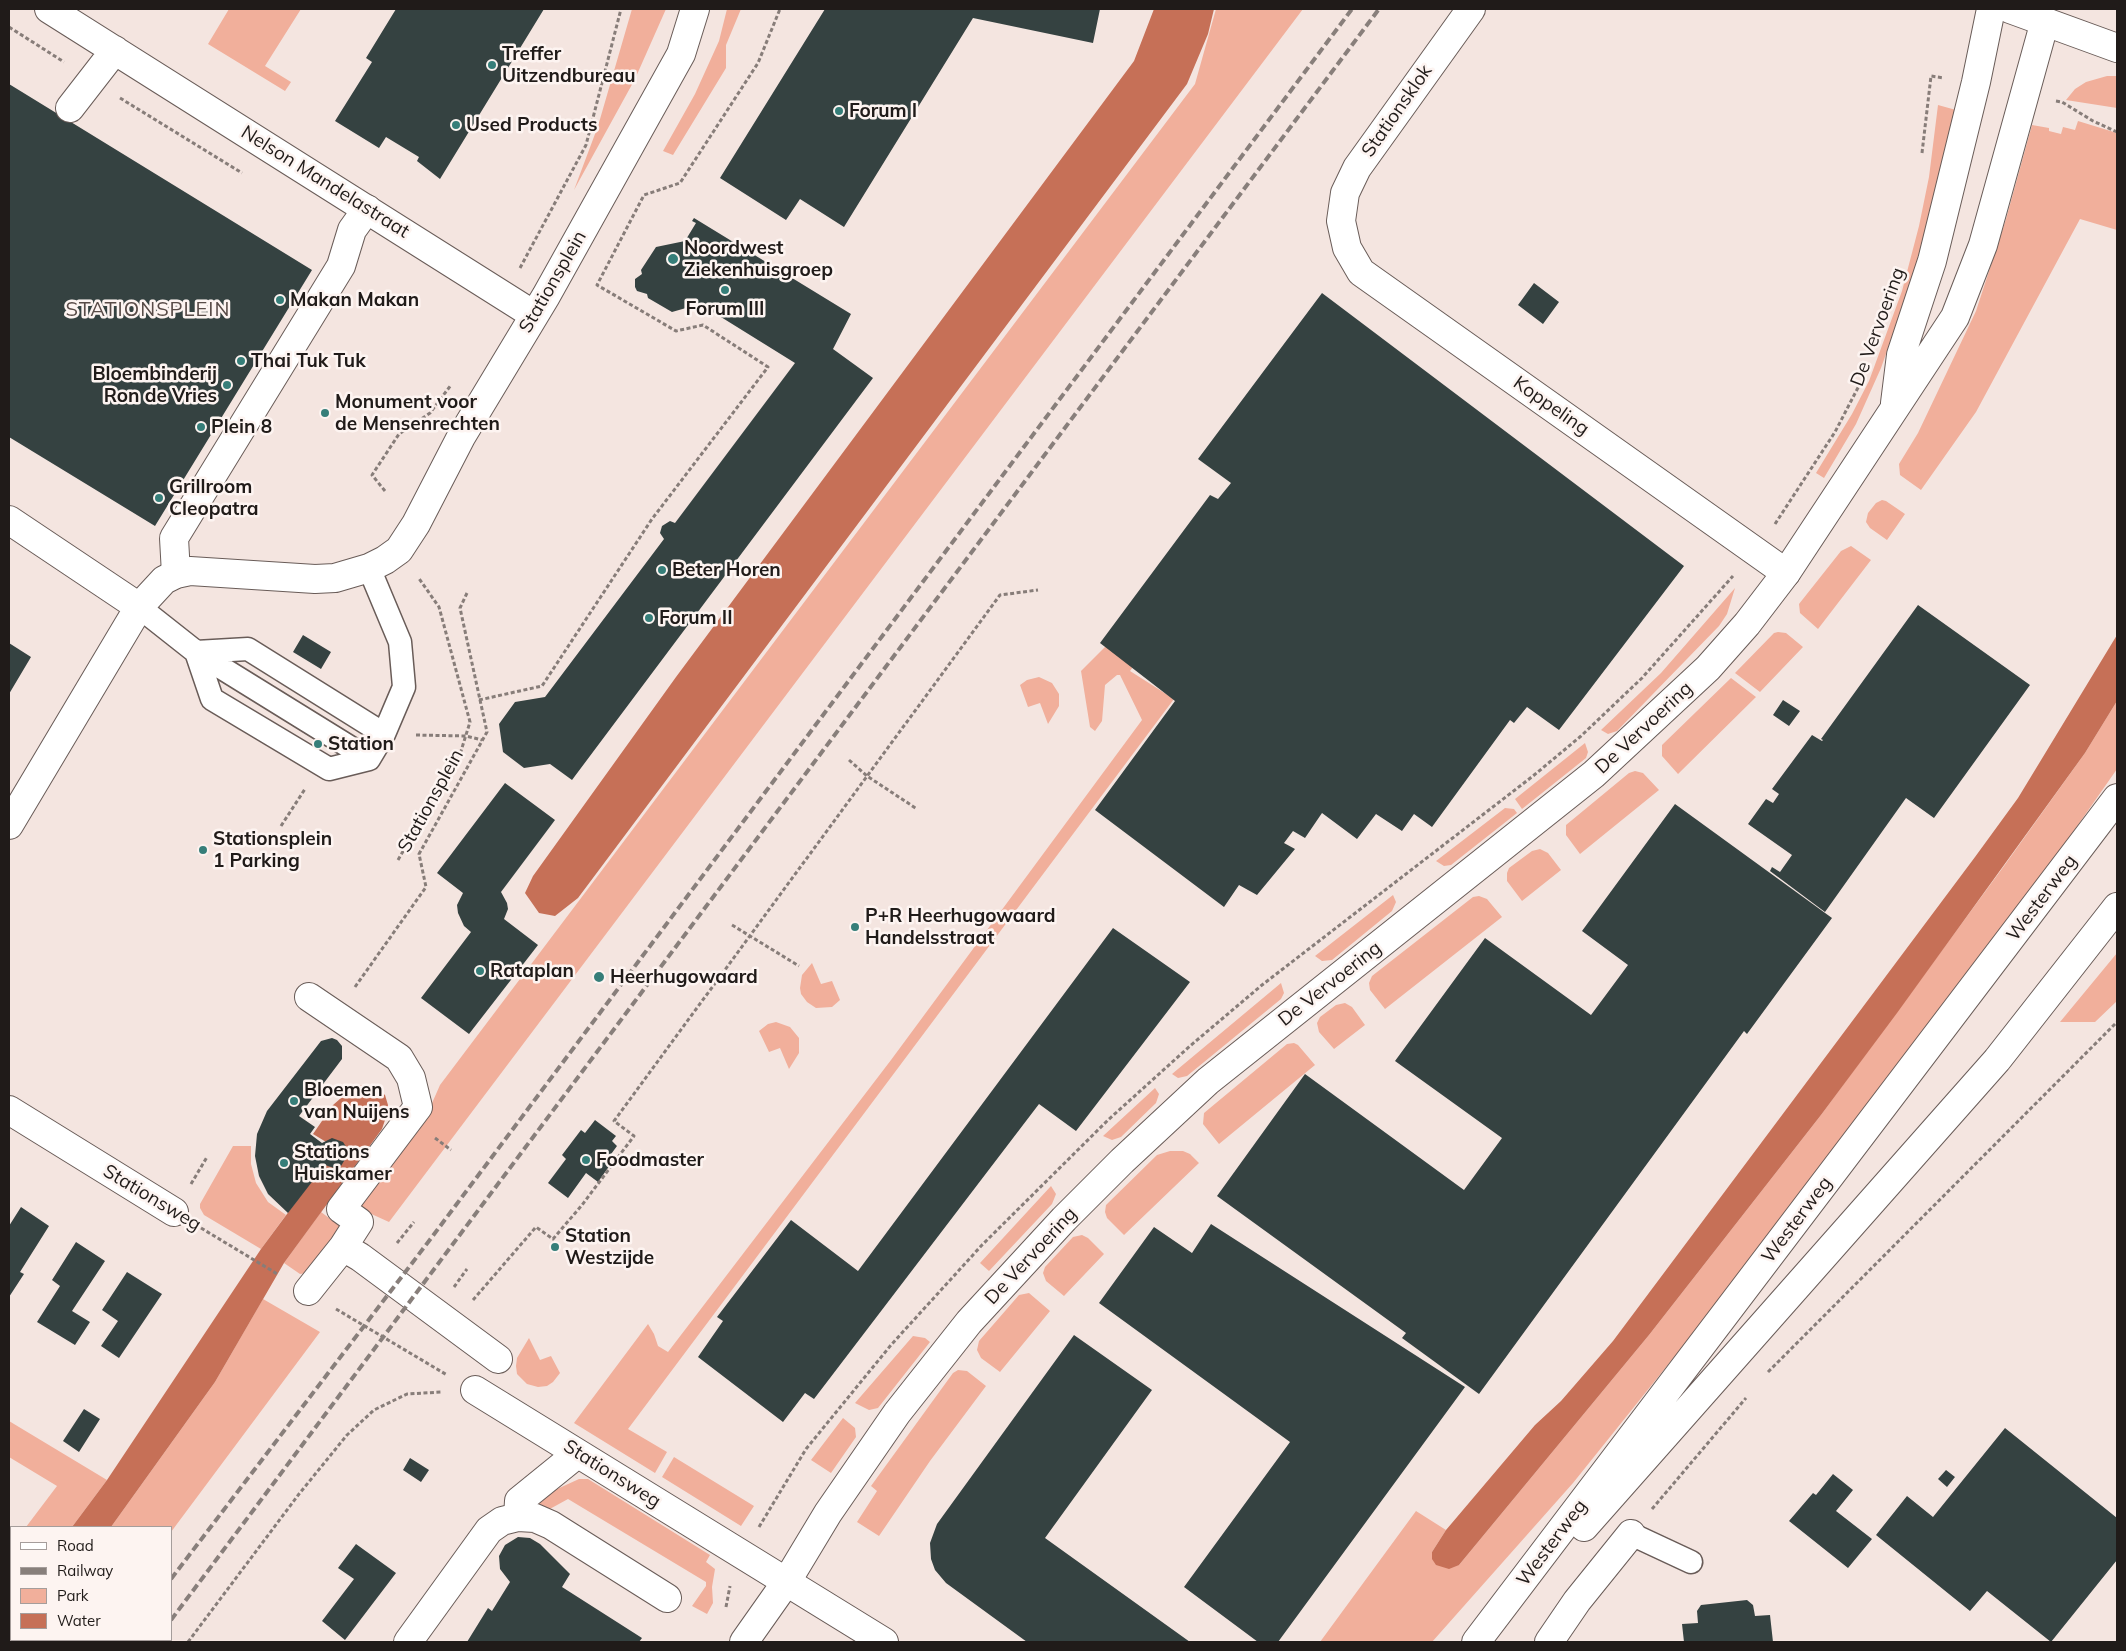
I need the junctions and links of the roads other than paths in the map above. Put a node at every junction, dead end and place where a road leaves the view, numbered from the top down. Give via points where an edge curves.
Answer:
1 (51, 9) edge
2 (695, 9) edge
3 (1470, 9) edge
4 (1991, 9) edge
5 (2010, 9) edge
6 (2046, 21) junction
7 (2117, 48) edge
8 (115, 50) junction
9 (70, 108) dead end
10 (367, 209) junction
11 (1341, 221) joint
12 (534, 315) junction
13 (1894, 409) junction
14 (9, 520) edge
15 (369, 568) junction
16 (1786, 573) junction
17 (176, 574) junction
18 (138, 608) junction
19 (196, 652) junction
20 (384, 734) junction
21 (369, 759) junction
22 (2117, 798) edge
23 (9, 825) edge
24 (2117, 907) edge
25 (309, 996) dead end
26 (9, 1110) edge
27 (174, 1212) road end
28 (343, 1247) junction
29 (308, 1292) dead end
30 (498, 1359) dead end
31 (475, 1390) road end
32 (578, 1454) junction
33 (518, 1517) junction
34 (1630, 1534) joint
35 (1690, 1562) dead end
36 (786, 1580) junction
37 (667, 1598) dead end
38 (408, 1642) edge
39 (744, 1642) edge
40 (884, 1642) edge
41 (1476, 1642) edge
42 (1482, 1642) edge
43 (1549, 1642) edge

1 - 8 street, Nelson Mandelastraat
2 - 12 street, Stationsplein via 681,54
3 - 11 street, Stationsklok via 1357,168 1345,192
4 - 13 street, De Vervoering via 1932,261 1901,356
5 - 6 street
6 - 7 street
6 - 13 street, De Vervoering via 1983,245 1955,316
8 - 9 street
8 - 10 street, Nelson Mandelastraat
10 - 12 street, Nelson Mandelastraat
10 - 17 street via 352,230 341,266 174,538
11 - 16 street, Koppeling via 1347,248 1361,272
12 - 15 street, Stationsplein via 462,437 416,524 398,550
13 - 16 street, De Vervoering
14 - 18 street
15 - 17 street, Stationsplein via 334,578 314,579 190,571
15 - 20 lane via 400,642 404,687
16 - 36 street, De Vervoering via 1708,668 1594,774 1208,1081 1115,1167 969,1322 897,1413
17 - 18 street via 164,580
18 - 19 lane
18 - 23 street
19 - 20 lane via 248,648
19 - 21 lane
19 - 21 lane via 212,699 329,769
20 - 21 lane
22 - 41 street, Westerweg
24 - 42 street, Westerweg via 1997,1060
25 - 28 street via 399,1058 411,1078 418,1107 341,1209 359,1222
26 - 27 street, Stationsweg
28 - 29 street
28 - 30 street
31 - 32 street, Stationsweg
32 - 33 street via 518,1501
32 - 36 street, Stationsweg
33 - 37 street via 535,1518 551,1525
33 - 38 street via 502,1521 489,1530
34 - 35 lane
34 - 43 street
36 - 39 street, De Vervoering
36 - 40 street, Stationsweg

